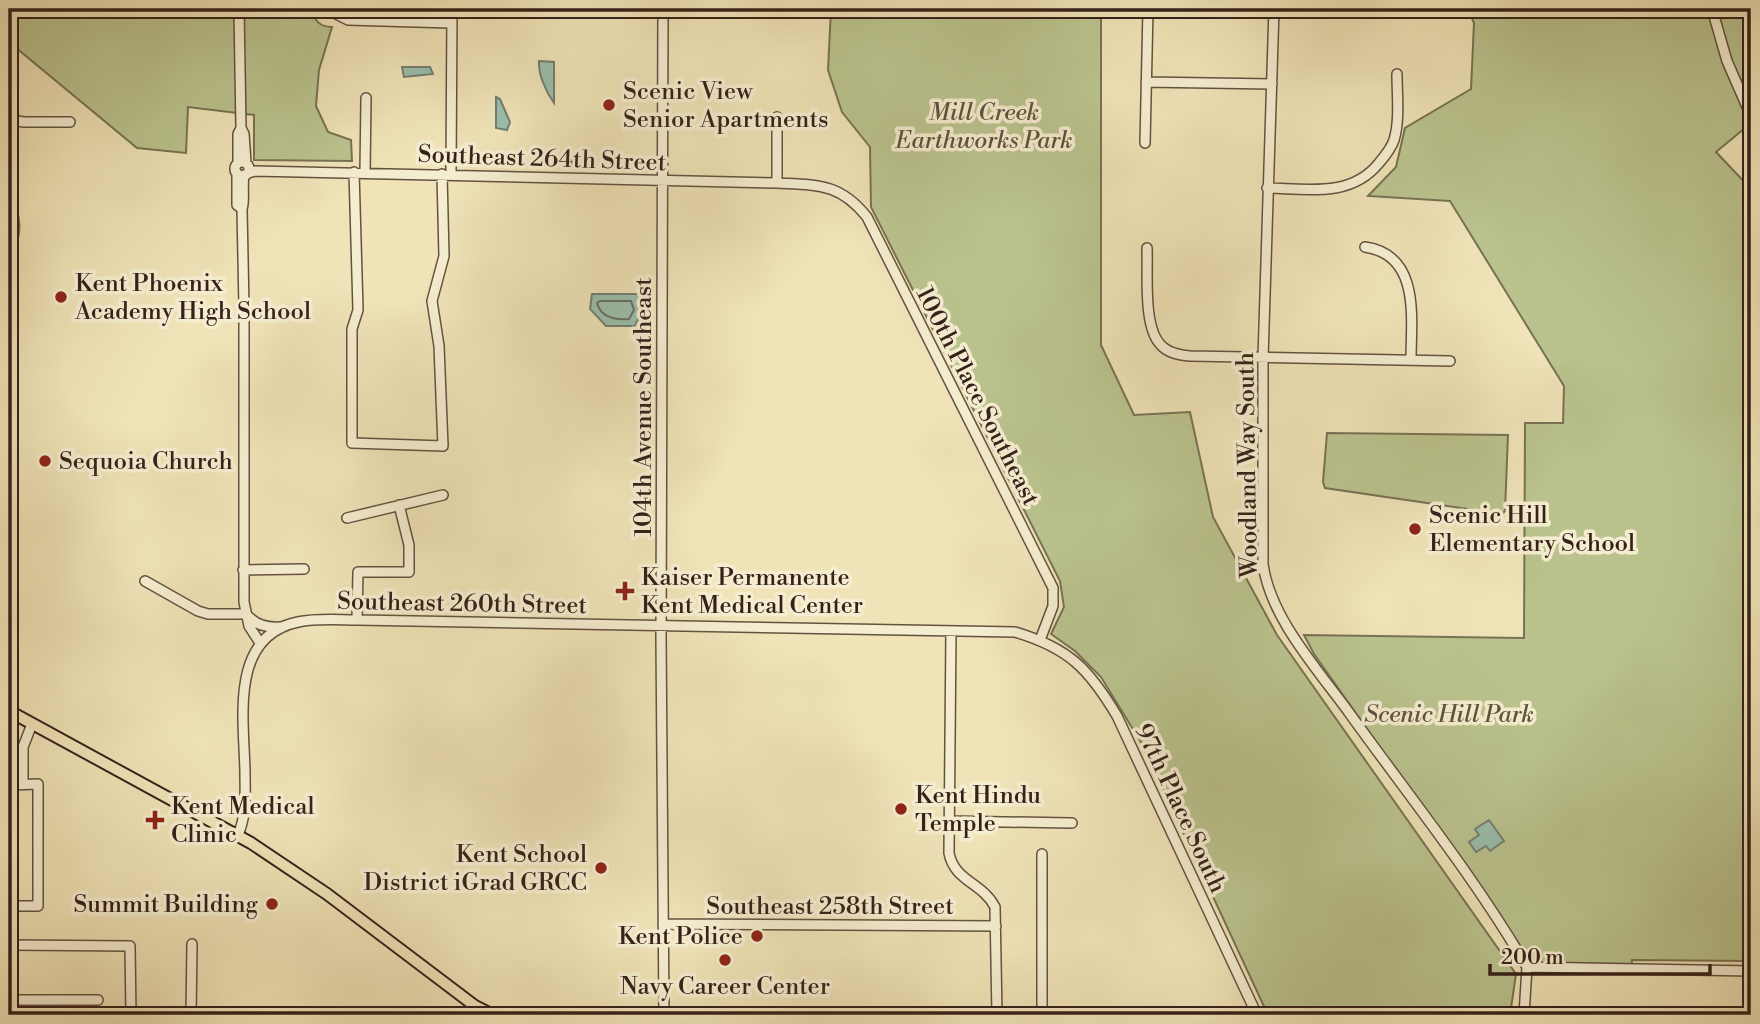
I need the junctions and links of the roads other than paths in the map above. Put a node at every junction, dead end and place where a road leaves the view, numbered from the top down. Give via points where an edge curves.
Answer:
1 (239, 9) edge
2 (452, 9) edge
3 (663, 9) edge
4 (1148, 9) edge
5 (1274, 9) edge
6 (1712, 9) edge
7 (332, 12) dead end
8 (451, 23) junction
9 (1397, 74) dead end
10 (1146, 82) junction
11 (1272, 84) junction
12 (366, 98) dead end
13 (9, 112) edge
14 (1751, 116) edge
15 (777, 117) dead end
16 (70, 122) dead end
17 (1145, 143) dead end
18 (245, 169) junction
19 (354, 172) junction
20 (365, 172) junction
21 (446, 174) junction
22 (663, 182) junction
23 (777, 183) junction
24 (827, 188) joint
25 (1267, 188) junction
26 (1365, 247) dead end
27 (1147, 248) dead end
28 (1263, 358) junction
29 (1411, 360) junction
30 (1450, 361) dead end
31 (443, 495) dead end
32 (399, 505) junction
33 (347, 518) dead end
34 (304, 569) dead end
35 (243, 570) junction
36 (145, 581) dead end
37 (246, 614) junction
38 (357, 620) junction
39 (661, 625) junction
40 (283, 626) junction
41 (950, 631) junction
42 (1040, 640) junction
43 (262, 641) junction
44 (9, 711) edge
45 (32, 723) junction
46 (23, 784) junction
47 (9, 785) edge
48 (948, 821) junction
49 (1072, 823) dead end
50 (238, 835) junction
51 (1042, 854) dead end
52 (9, 906) edge
53 (663, 924) junction
54 (996, 926) junction
55 (192, 944) dead end
56 (9, 945) edge
57 (1527, 967) junction
58 (1751, 971) edge
59 (9, 1000) edge
60 (98, 1000) dead end
61 (475, 1006) junction
62 (131, 1015) edge
63 (191, 1015) edge
64 (484, 1015) edge
65 (493, 1015) edge
66 (664, 1015) edge
67 (997, 1015) edge
68 (1042, 1015) edge
69 (1258, 1015) edge
70 (1524, 1015) edge

1 - 18 street
2 - 8 street
3 - 22 street, 104th Avenue Southeast
4 - 10 street
5 - 11 street, Woodland Way South
6 - 14 street via 1724,53
7 - 8 street via 348,20
8 - 21 street
9 - 25 street via 1394,141 1363,179 1331,190
10 - 11 street
10 - 17 street
11 - 25 street, Woodland Way South
12 - 20 street
13 - 16 street via 17,121
15 - 23 street
18 - 19 street, Southeast 264th Street
18 - 35 street via 235,192 242,209
19 - 20 street, Southeast 264th Street
19 - 21 street via 358,310 352,329 352,443 443,446 439,346 432,301 444,256
20 - 21 street, Southeast 264th Street
21 - 22 street, Southeast 264th Street
22 - 23 street, Southeast 264th Street
22 - 39 street, 104th Avenue Southeast
23 - 24 street, Southeast 264th Street
24 - 42 street, 100th Place Southeast via 843,194 867,217 1053,588 1053,606
25 - 28 street, Woodland Way South
26 - 29 street via 1391,258 1407,281
27 - 28 street via 1150,318 1160,345 1183,355
28 - 29 street
28 - 57 street, Woodland Way South via 1263,564 1274,603
29 - 30 street
31 - 32 street
32 - 33 street
32 - 38 street via 409,545 409,572 358,572
34 - 35 street
35 - 37 street
36 - 37 street via 198,611
37 - 40 street via 264,627
37 - 43 street via 249,626
38 - 39 street, Southeast 260th Street
38 - 40 street, Southeast 260th Street via 300,621
39 - 41 street, Southeast 260th Street
39 - 53 street, 104th Avenue Southeast
40 - 43 street, Southeast 260th Street
41 - 42 street, Southeast 260th Street via 1015,632
41 - 48 street
42 - 69 street, 97th Place South via 1088,673 1116,716
43 - 50 street via 248,663 245,680 246,810
44 - 45 main road
45 - 46 street via 23,747
45 - 50 main road
46 - 47 street
46 - 52 street via 38,784 38,906
48 - 49 street
48 - 54 street via 951,863 991,900
50 - 61 main road via 327,894
51 - 68 street
53 - 54 street, Southeast 258th Street
53 - 66 street, 104th Avenue Southeast
54 - 67 street
55 - 63 street
56 - 62 street via 130,946
57 - 58 street
57 - 70 street
59 - 60 street
61 - 64 main road
61 - 65 main road

